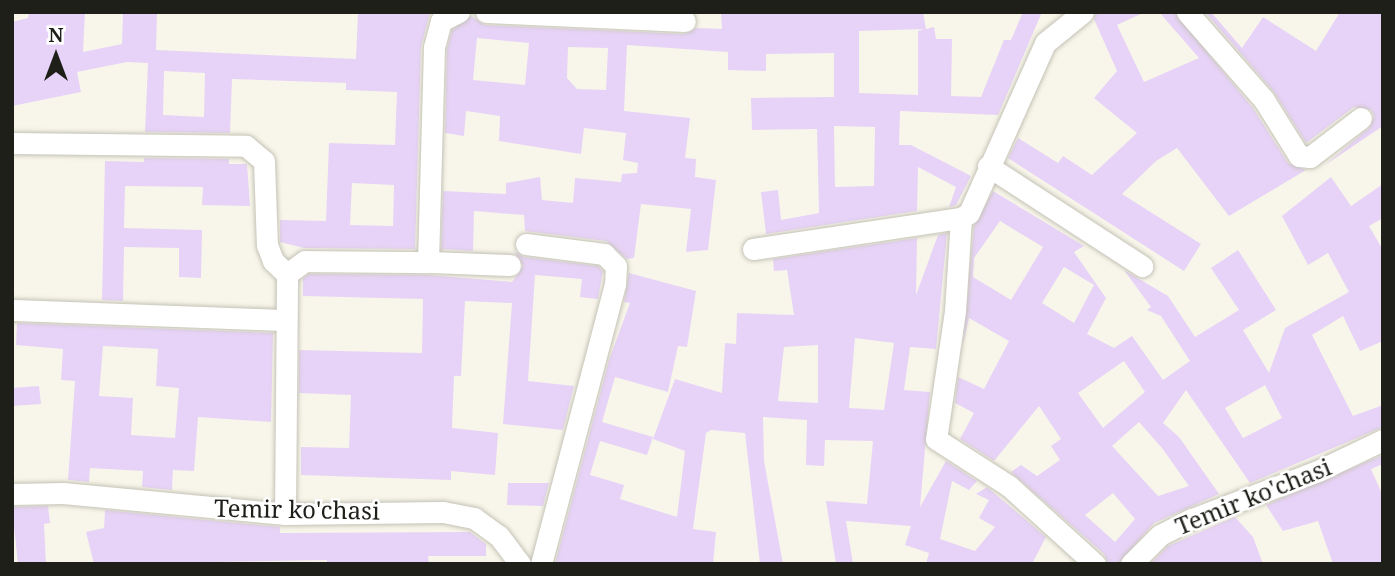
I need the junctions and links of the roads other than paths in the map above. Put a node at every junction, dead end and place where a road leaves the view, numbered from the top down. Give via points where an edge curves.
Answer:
1 (459, 12) edge
2 (486, 12) edge
3 (1083, 12) edge
4 (1187, 12) edge
5 (685, 21) dead end
6 (1361, 118) dead end
7 (12, 143) edge
8 (988, 166) junction
9 (961, 218) junction
10 (526, 244) dead end
11 (753, 249) dead end
12 (428, 262) junction
13 (510, 265) dead end
14 (1142, 266) dead end
15 (287, 274) junction
16 (12, 310) edge
17 (286, 320) junction
18 (1383, 439) edge
19 (12, 494) edge
20 (285, 513) junction
21 (520, 564) edge
22 (541, 564) edge
23 (1095, 564) edge
24 (1131, 564) edge

1 - 12 street via 441,21 434,47
2 - 5 street
3 - 8 street via 1045,43
4 - 6 street via 1264,100 1300,156 1310,157
7 - 15 street via 246,146 264,161 267,245 273,261
8 - 9 street via 968,213
8 - 14 street
9 - 11 street
9 - 23 street via 955,311 936,439 1009,486
10 - 22 street via 604,254 616,266
12 - 13 street
12 - 15 street via 305,261
15 - 17 street
16 - 17 street
17 - 20 street
18 - 24 street, Temir ko'chasi via 1321,470 1192,519 1160,535
19 - 20 street, Temir ko'chasi via 63,493
20 - 21 street, Temir ko'chasi via 388,510 474,518 499,536

